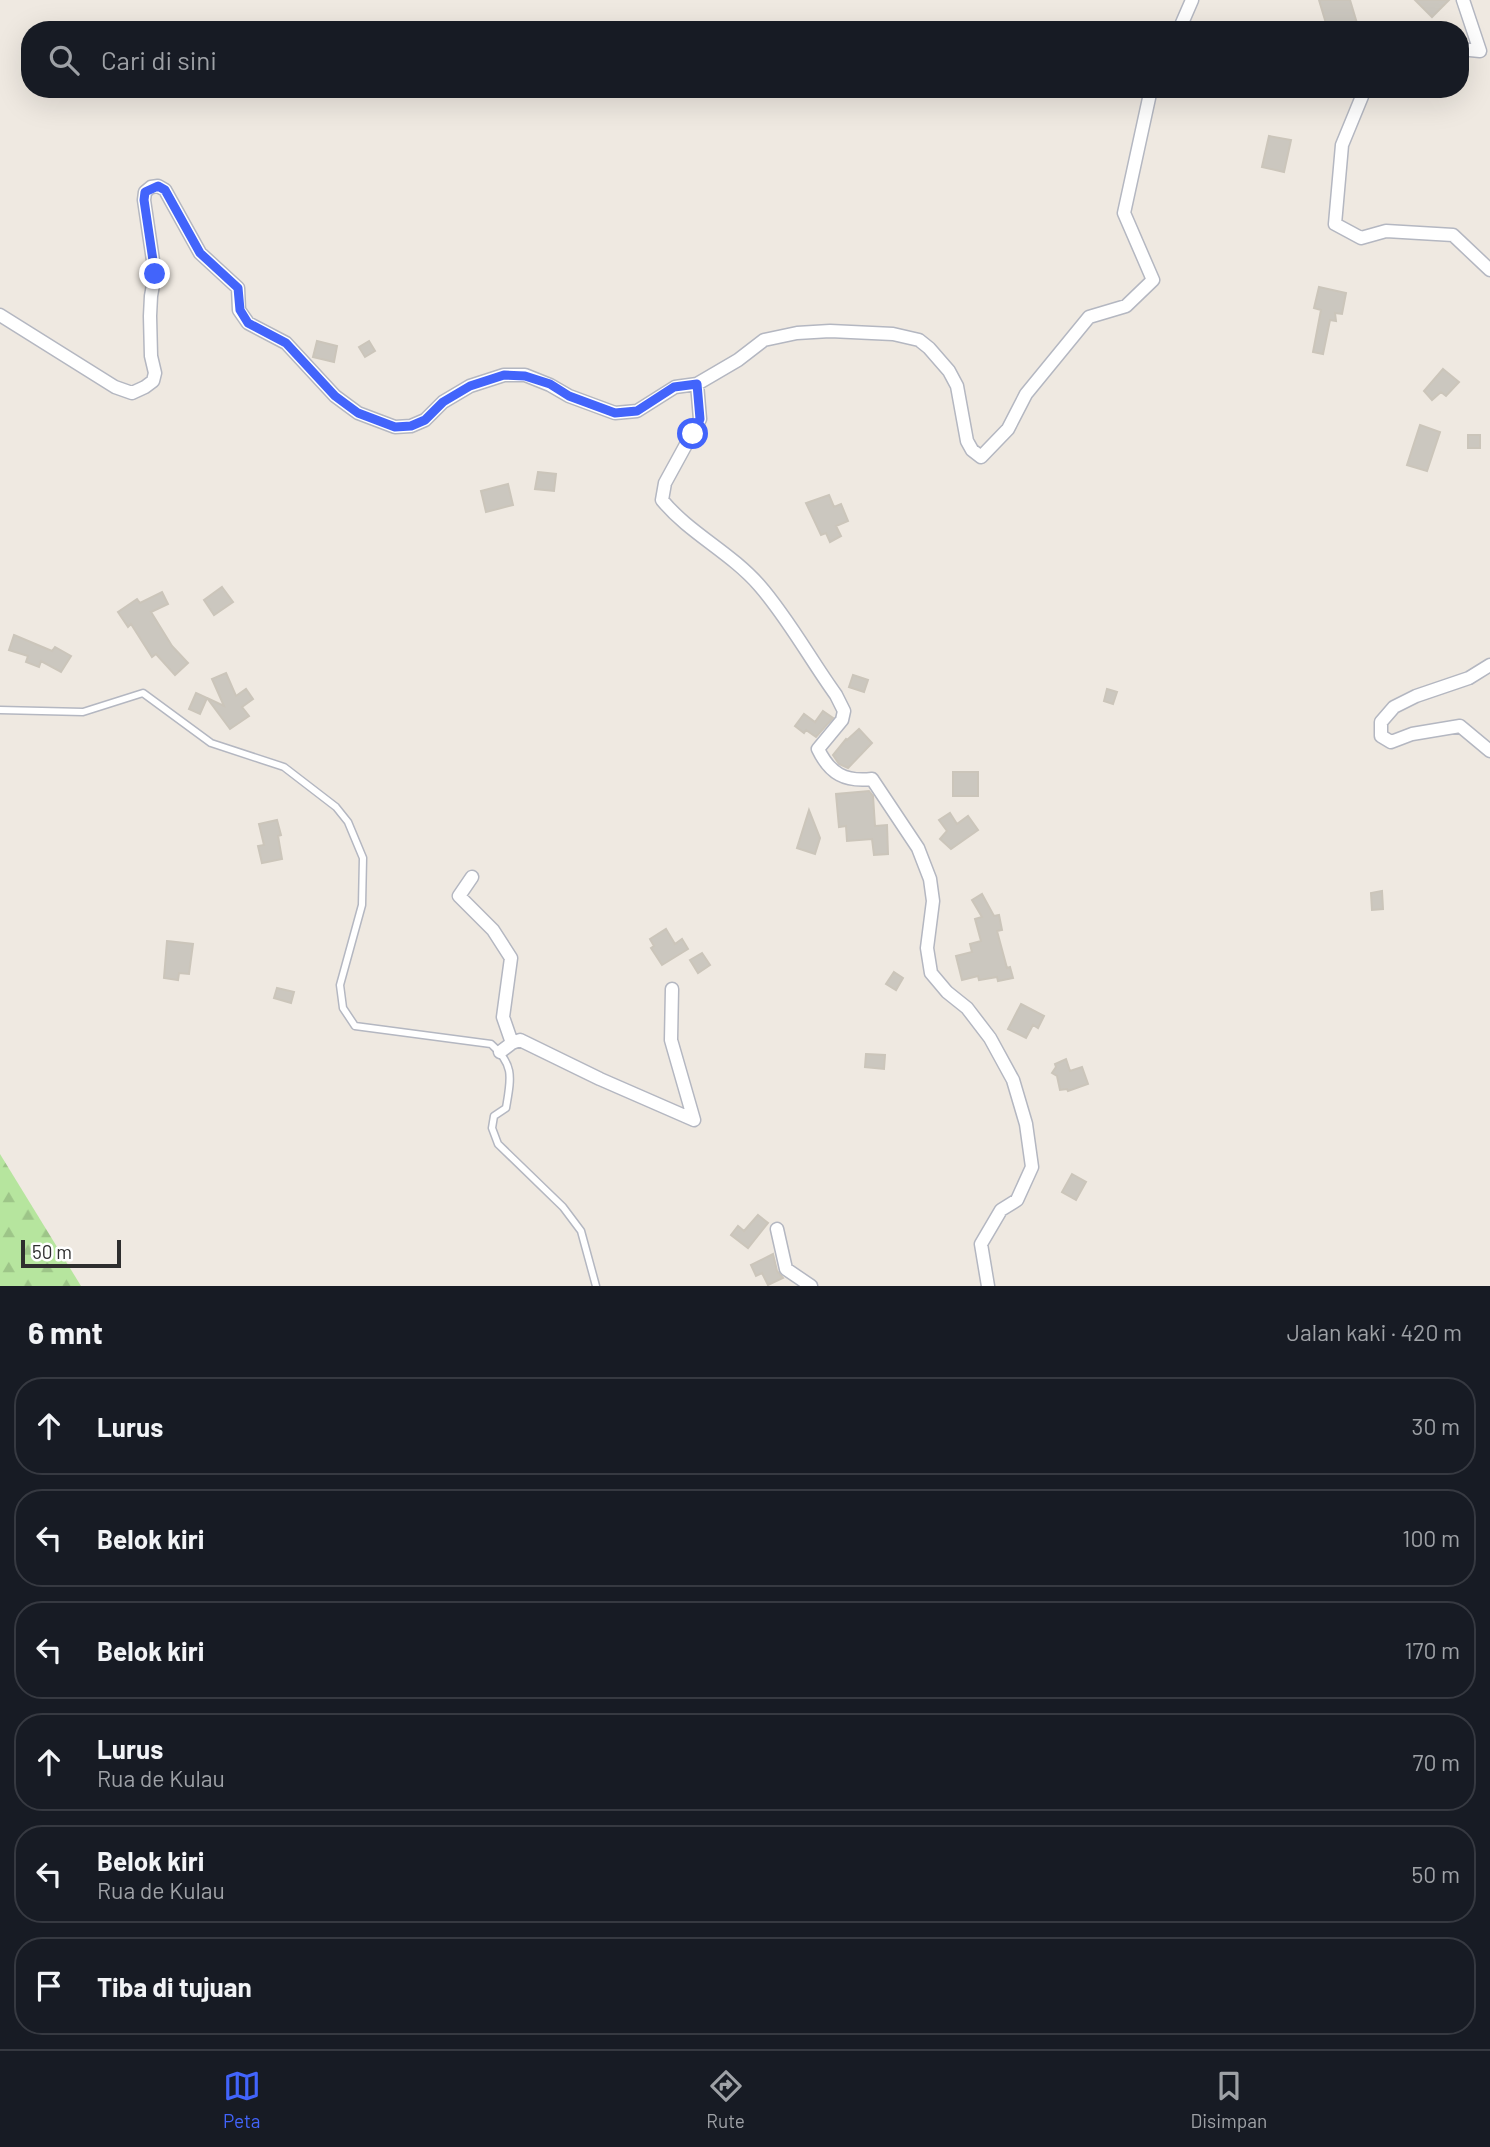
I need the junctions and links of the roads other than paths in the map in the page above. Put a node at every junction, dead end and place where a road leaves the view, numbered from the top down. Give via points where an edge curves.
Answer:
1 (1192, 0) edge
2 (1463, 0) edge
3 (1182, 21) edge
4 (1469, 50) edge
5 (1149, 98) edge
6 (1361, 98) edge
7 (1490, 270) edge
8 (0, 315) edge
9 (697, 384) junction
10 (1490, 665) edge
11 (0, 710) edge
12 (1490, 751) edge
13 (472, 877) dead end
14 (672, 989) dead end
15 (513, 1043) junction
16 (500, 1052) junction
17 (777, 1229) dead end
18 (596, 1286) edge
19 (811, 1286) edge
20 (988, 1286) edge

1 - 3 street
2 - 4 street via 1480,51
5 - 9 street via 1124,213 1153,280 1126,306 1089,317 1026,394 1008,429 981,457 967,441 957,386 949,370 919,340 830,331 786,335 764,340
6 - 7 street via 1342,145 1335,224 1362,238 1386,231 1453,235
8 - 9 street via 115,387 132,393 153,381 150,316 155,274 144,200 145,192 158,186 165,190 200,253 238,288 240,310 248,323 286,343 335,396 358,413 395,427 425,420 461,391 504,375 550,384 615,413 637,411 674,387
9 - 20 street via 700,419 665,483 662,500 676,517 716,545 758,584 836,695 844,711 842,720 818,749 825,764 839,774 853,781 872,779 918,848 933,901 928,948 931,973 990,1038 1013,1080 1032,1167 1017,1200 1001,1210 981,1244
10 - 12 street via 1394,707 1381,722 1381,736 1391,742 1460,726
11 - 16 lane via 83,712 143,693 211,743 284,767 336,807 348,822 363,858 362,905 340,985 343,1008 355,1026 491,1044
13 - 15 street via 459,896 493,930 511,958 503,1017
14 - 15 street via 671,1040 694,1120 520,1040
15 - 16 street
16 - 18 lane via 506,1057 510,1082 506,1108 494,1116 492,1128 498,1144 563,1207 581,1231
17 - 19 street via 786,1269

